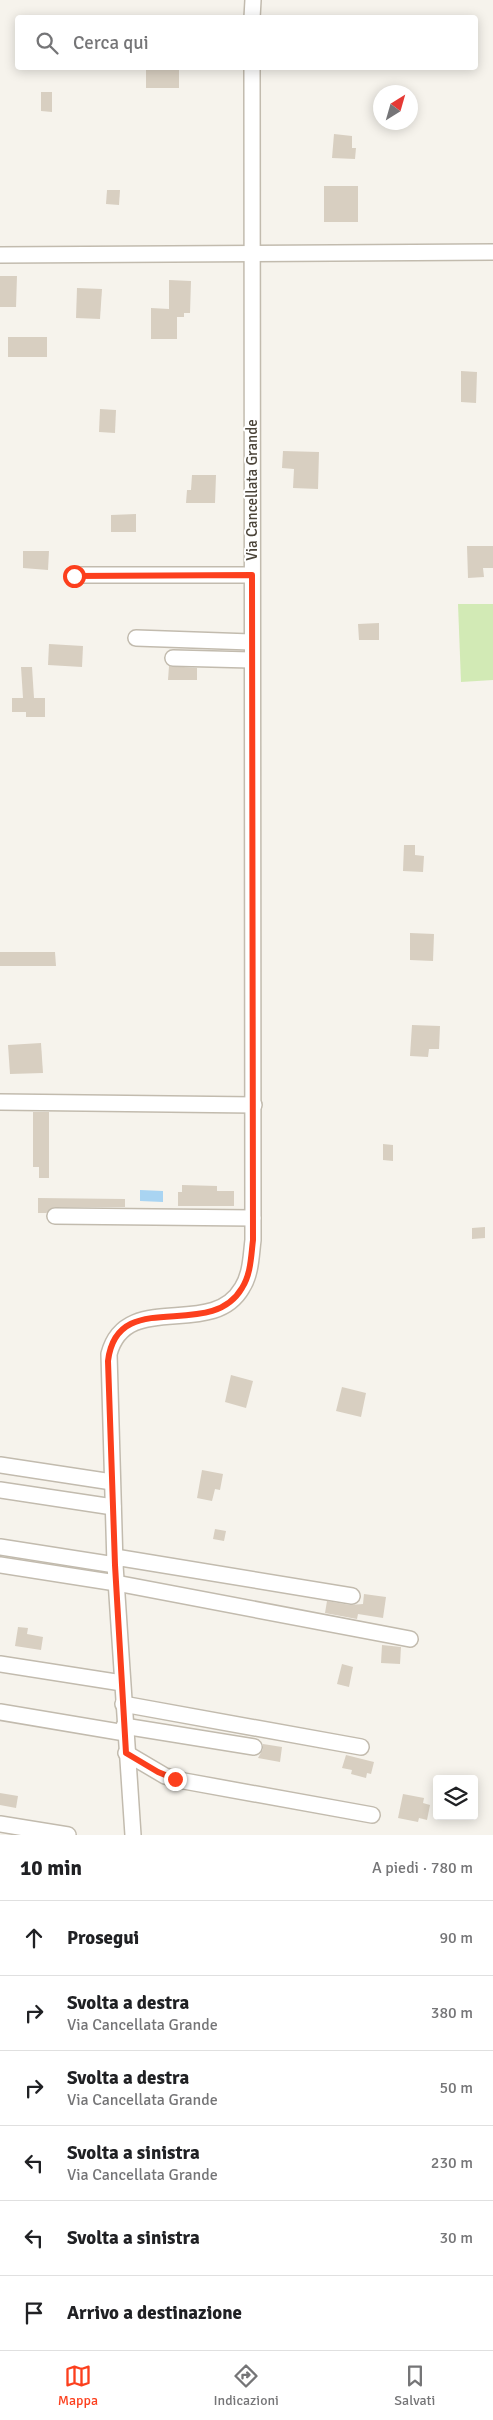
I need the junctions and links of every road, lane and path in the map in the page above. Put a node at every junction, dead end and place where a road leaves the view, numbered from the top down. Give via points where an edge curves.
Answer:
1 (253, 0) edge
2 (252, 15) edge
3 (252, 70) edge
4 (252, 252) junction
5 (493, 252) edge
6 (0, 255) edge
7 (252, 575) junction
8 (74, 576) dead end
9 (136, 638) dead end
10 (251, 642) junction
11 (173, 658) dead end
12 (251, 660) junction
13 (0, 1102) edge
14 (254, 1105) junction
15 (55, 1216) dead end
16 (253, 1218) junction
17 (0, 1465) edge
18 (112, 1482) junction
19 (0, 1490) edge
20 (113, 1507) junction
21 (0, 1548) edge
22 (115, 1561) junction
23 (0, 1565) edge
24 (116, 1583) junction
25 (352, 1596) dead end
26 (410, 1639) dead end
27 (0, 1664) edge
28 (122, 1683) junction
29 (123, 1704) junction
30 (0, 1712) edge
31 (124, 1730) junction
32 (254, 1747) dead end
33 (361, 1747) dead end
34 (126, 1753) junction
35 (372, 1815) dead end
36 (0, 1824) edge
37 (68, 1835) edge
38 (133, 1835) edge

1 - 2 street
3 - 4 street, Via Cancellata Grande
4 - 5 street
4 - 6 street
4 - 7 street, Via Cancellata Grande
7 - 8 street
7 - 10 street, Via Cancellata Grande
9 - 10 street
10 - 12 street, Via Cancellata Grande
11 - 12 street
12 - 14 street, Via Cancellata Grande
13 - 14 street
14 - 16 street, Via Cancellata Grande
15 - 16 street
16 - 18 street, Via Cancellata Grande via 248,1276 231,1301 200,1315 135,1321 114,1340 108,1361
17 - 18 street
18 - 20 street, Via Cancellata Grande
19 - 20 street
20 - 22 street, Via Cancellata Grande
21 - 22 street
22 - 24 street, Via Cancellata Grande
22 - 25 street
23 - 24 street
24 - 26 street
24 - 28 street, Via Cancellata Grande
27 - 28 street
28 - 29 street, Via Cancellata Grande
29 - 31 street, Via Cancellata Grande
29 - 33 street
30 - 31 street
31 - 32 street
31 - 34 street, Via Cancellata Grande
34 - 35 street via 165,1776 184,1782
34 - 38 street, Via Cancellata Grande
36 - 37 street

